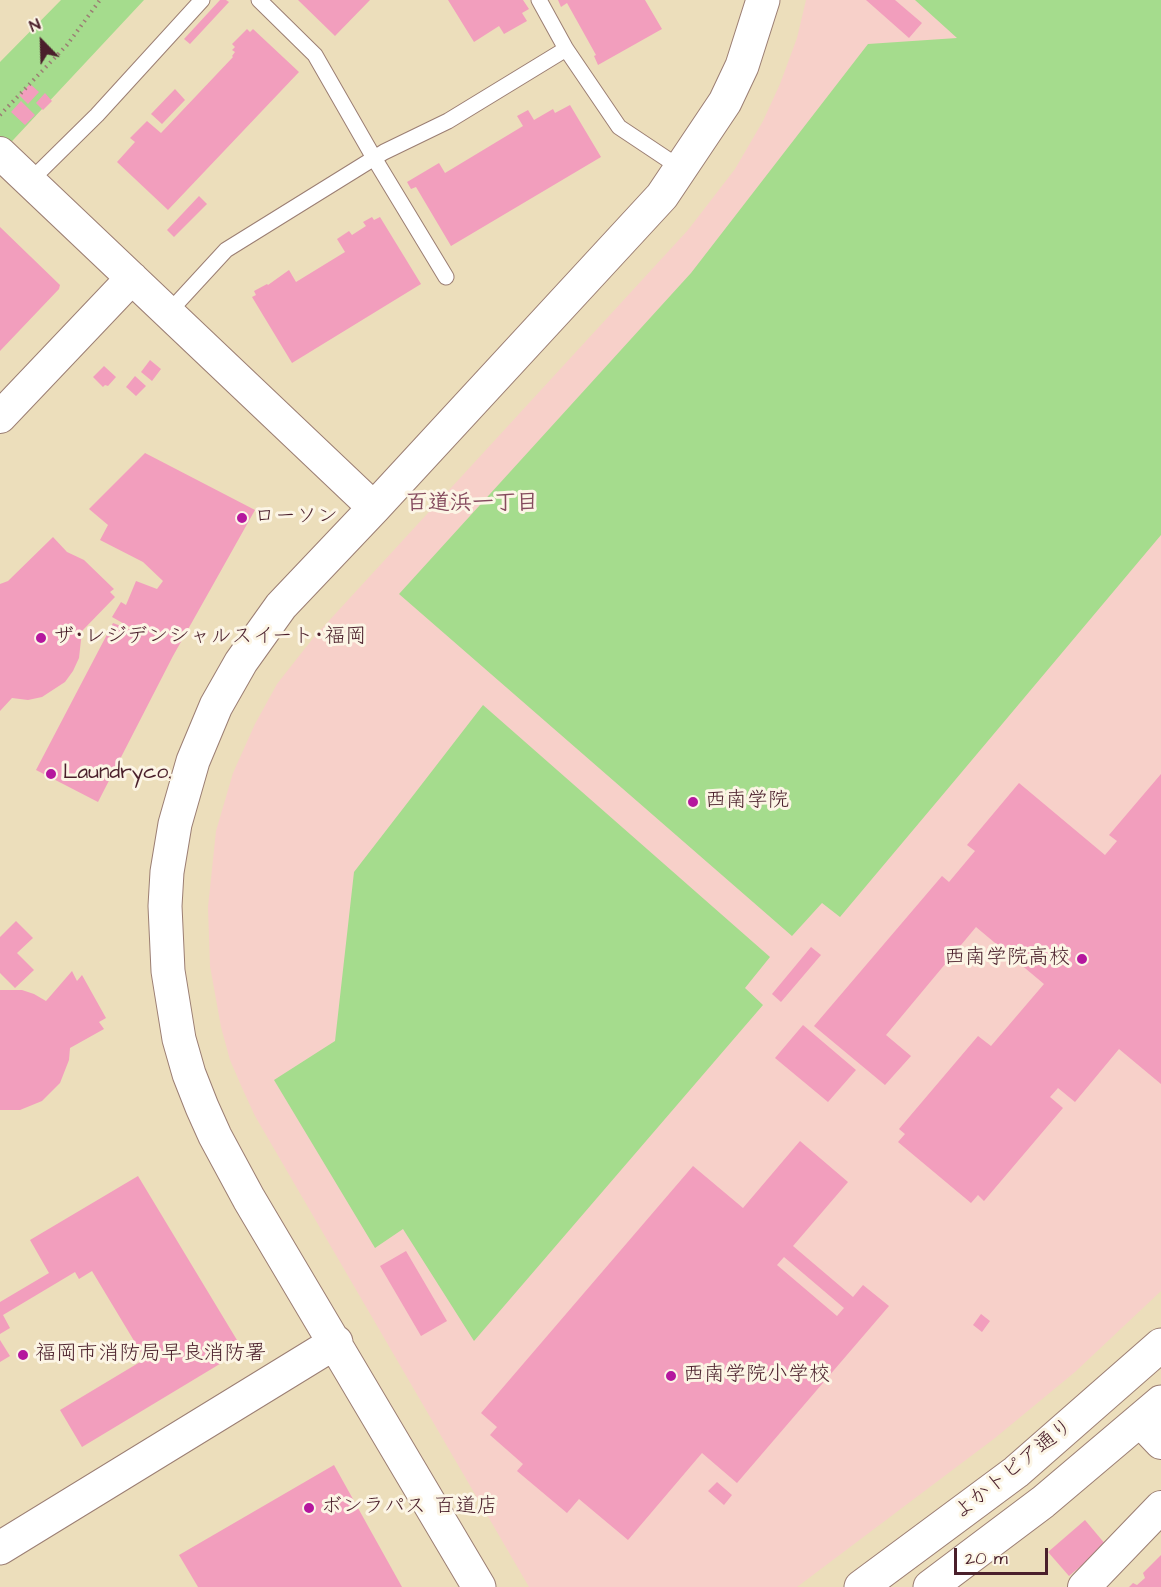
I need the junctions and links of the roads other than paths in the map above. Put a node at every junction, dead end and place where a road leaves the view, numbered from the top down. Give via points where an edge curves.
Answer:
1 (202, 0) edge
2 (259, 0) edge
3 (538, 0) edge
4 (763, 0) edge
5 (566, 49) junction
6 (0, 153) edge
7 (374, 158) junction
8 (682, 169) junction
9 (30, 181) junction
10 (446, 277) dead end
11 (132, 278) junction
12 (168, 313) junction
13 (0, 417) edge
14 (374, 508) junction
15 (336, 1342) junction
16 (1161, 1345) edge
17 (1154, 1422) edge
18 (1159, 1513) edge
19 (0, 1548) edge
20 (479, 1587) edge
21 (861, 1587) edge
22 (930, 1587) edge
23 (1084, 1587) edge

1 - 9 lane via 97,115
2 - 7 lane via 315,55
3 - 5 lane
4 - 8 street via 742,66 725,102
5 - 7 lane via 448,121
5 - 8 lane via 619,127
6 - 9 street
7 - 10 lane
7 - 12 lane via 226,250
8 - 14 street via 663,196
9 - 11 street
11 - 12 street
11 - 13 street
12 - 14 street
14 - 15 street via 281,606 241,662 216,706 193,761 175,824 165,906 172,1004 189,1074 215,1136 249,1198
15 - 19 street
15 - 20 street
16 - 21 street, よかトピア通り via 1016,1472
17 - 22 street, よかトピア通り
18 - 23 street

